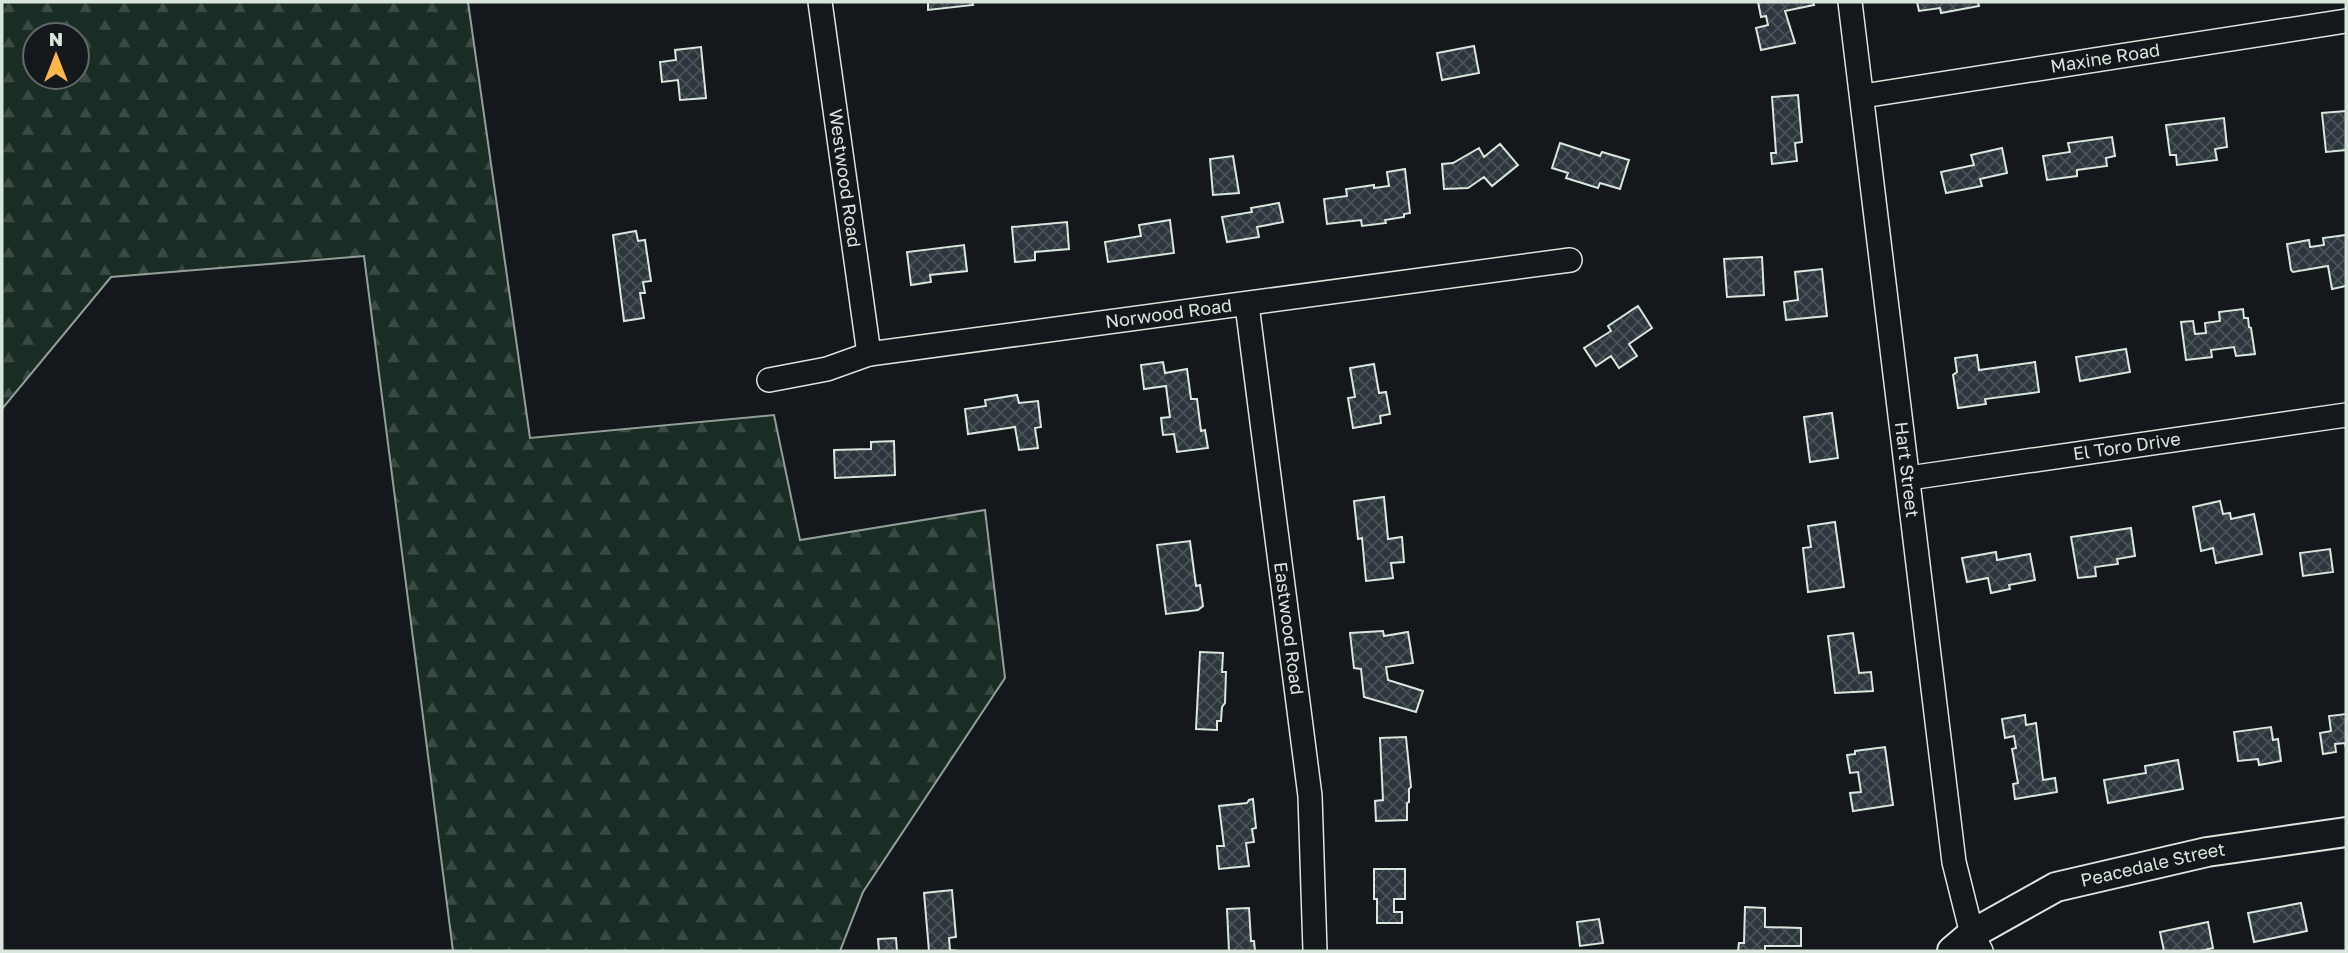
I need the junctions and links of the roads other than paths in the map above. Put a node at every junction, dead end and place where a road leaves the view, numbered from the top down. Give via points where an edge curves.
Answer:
1 (820, 2) edge
2 (1850, 2) edge
3 (2346, 22) edge
4 (1863, 96) junction
5 (1570, 260) dead end
6 (1247, 305) junction
7 (869, 355) junction
8 (769, 380) dead end
9 (2346, 415) edge
10 (1909, 478) junction
11 (2346, 832) edge
12 (1968, 946) edge
13 (1315, 951) edge

1 - 7 street, Westwood Road
2 - 4 street, Hart Street
3 - 4 street, Maxine Road
4 - 10 street, Hart Street
5 - 6 street, Norwood Road
6 - 7 street, Norwood Road
6 - 13 street, Eastwood Road via 1310,796
7 - 8 street, Norwood Road
9 - 10 street, El Toro Drive
10 - 12 street, Hart Street
11 - 12 main road, Peacedale Street via 2207,852 2056,887

